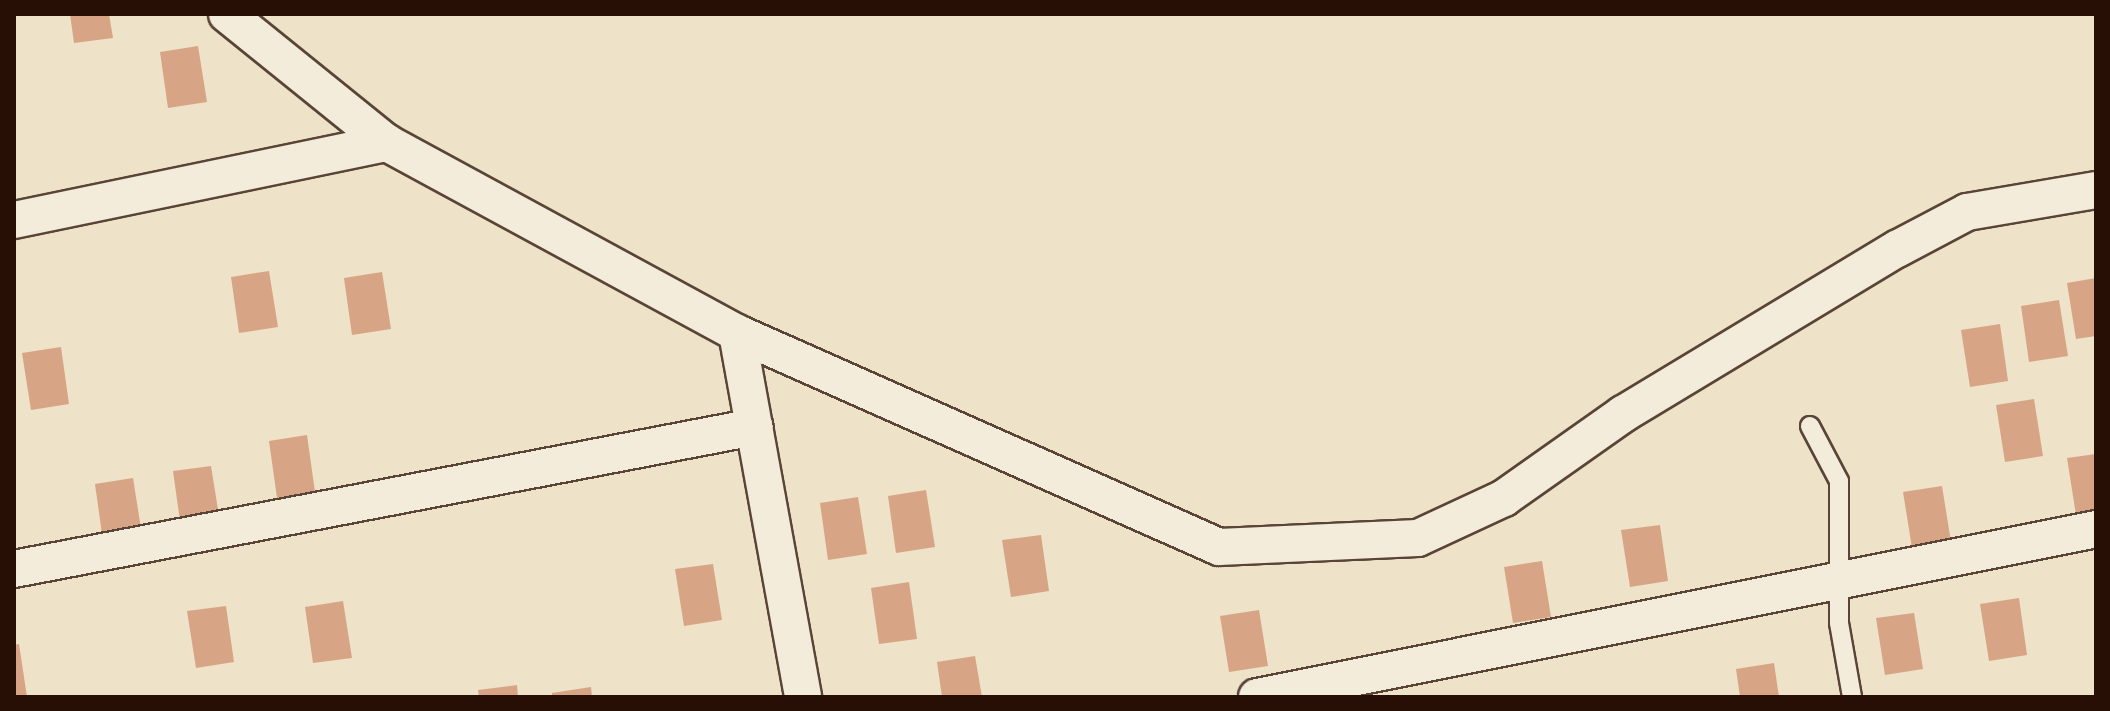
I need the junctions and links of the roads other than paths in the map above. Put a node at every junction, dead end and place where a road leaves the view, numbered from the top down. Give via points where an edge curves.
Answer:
1 (227, 14) edge
2 (387, 143) junction
3 (2096, 190) edge
4 (14, 220) edge
5 (737, 333) junction
6 (1810, 426) dead end
7 (754, 427) junction
8 (2096, 529) edge
9 (14, 569) edge
10 (1841, 580) junction
11 (803, 697) edge
12 (1257, 697) edge
13 (1852, 697) edge

1 - 2 street
2 - 4 street
2 - 5 street
3 - 5 street via 1967,212 1623,414 1504,498 1418,538 1219,547
5 - 7 street
6 - 10 lane via 1839,481
7 - 9 street
7 - 11 street
8 - 10 street
10 - 12 street
10 - 13 lane via 1839,623

